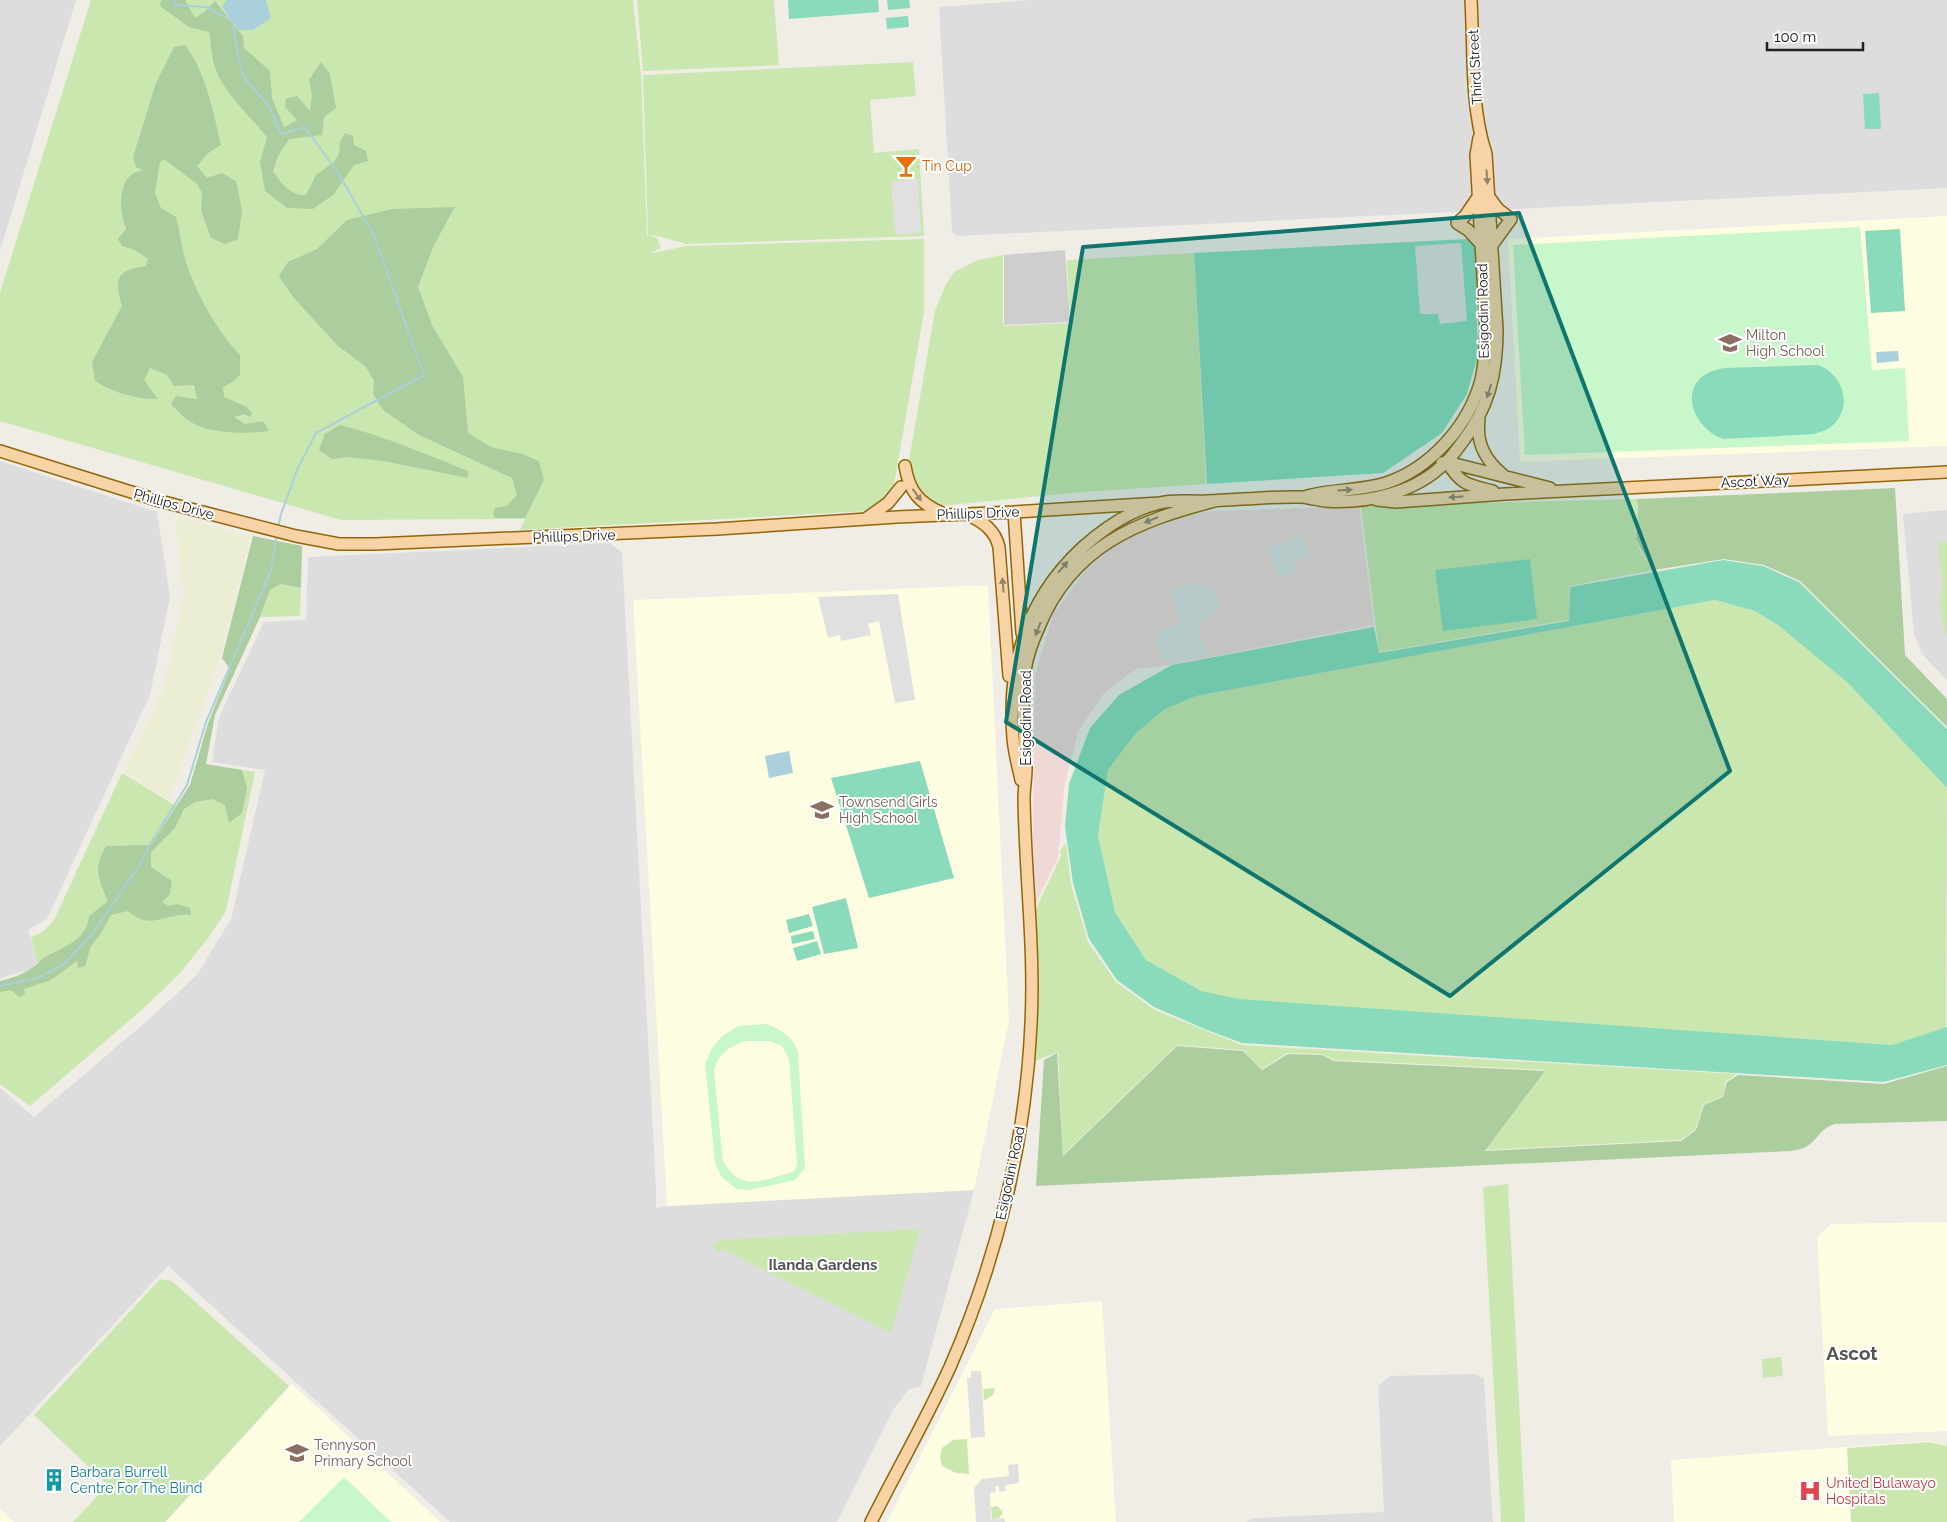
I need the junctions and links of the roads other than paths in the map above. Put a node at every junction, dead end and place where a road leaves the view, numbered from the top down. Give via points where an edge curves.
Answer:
1 (1471, 0) edge
2 (1484, 197) junction
3 (1485, 221) joint
4 (1486, 245) junction
5 (1472, 404) junction
6 (1480, 413) junction
7 (0, 451) edge
8 (1447, 462) junction
9 (904, 466) dead end
10 (1947, 472) edge
11 (1505, 477) junction
12 (1387, 482) junction
13 (901, 486) dead end
14 (1563, 491) junction
15 (1505, 494) junction
16 (1302, 497) junction
17 (1368, 499) junction
18 (1215, 501) junction
19 (1160, 503) junction
20 (1014, 512) junction
21 (943, 514) junction
22 (966, 514) junction
23 (865, 519) junction
24 (1022, 640) junction
25 (1025, 669) junction
26 (1013, 738) junction
27 (1024, 797) junction
28 (871, 1522) edge

1 - 2 main road, Third Street via 1479,133 1486,154
2 - 3 main road, Third Street
2 - 4 main road via 1511,219
2 - 4 main road via 1457,223
3 - 4 main road, Esigodini Road
4 - 5 main road, Esigodini Road via 1485,356
4 -> 6 main road, Esigodini Road via 1497,358 1488,396
5 - 8 main road via 1470,419
5 - 12 main road, Esigodini Road via 1434,454 1414,469
6 - 8 main road, Esigodini Road
6 - 11 main road via 1480,446 1494,468
7 - 23 main road, Phillips Drive via 160,501 339,544
8 - 11 main road
8 - 12 main road via 1407,480
8 - 15 main road via 1462,482
8 - 17 main road, Esigodini Road via 1407,489
9 -> 21 main road via 918,498
10 - 14 main road, Ascot Way
11 - 14 main road
16 -> 12 main road, Esigodini Road
13 - 23 main road via 888,502
14 - 15 main road, Ascot Way
15 -> 17 main road, Ascot Way via 1396,502
16 - 17 main road, Esigodini Road via 1326,501
16 - 18 main road, Esigodini Road
18 - 19 main road, Esigodini Road
18 -> 25 main road, Esigodini Road via 1169,513 1128,530 1084,561 1051,603 1039,626
19 - 20 main road, Phillips Drive
24 -> 19 main road, Esigodini Road via 1029,619 1070,559 1110,525
20 - 22 main road, Phillips Drive
20 - 24 main road
21 - 22 main road, Phillips Drive
21 - 23 main road, Phillips Drive
26 -> 22 main road via 999,547 997,538 987,526
24 - 25 main road
24 - 26 main road, Esigodini Road via 1016,664
25 - 27 main road, Esigodini Road
26 - 27 main road, Esigodini Road
27 - 28 main road, Esigodini Road via 1030,906 1031,1023 1013,1164 992,1252 971,1316 931,1406

